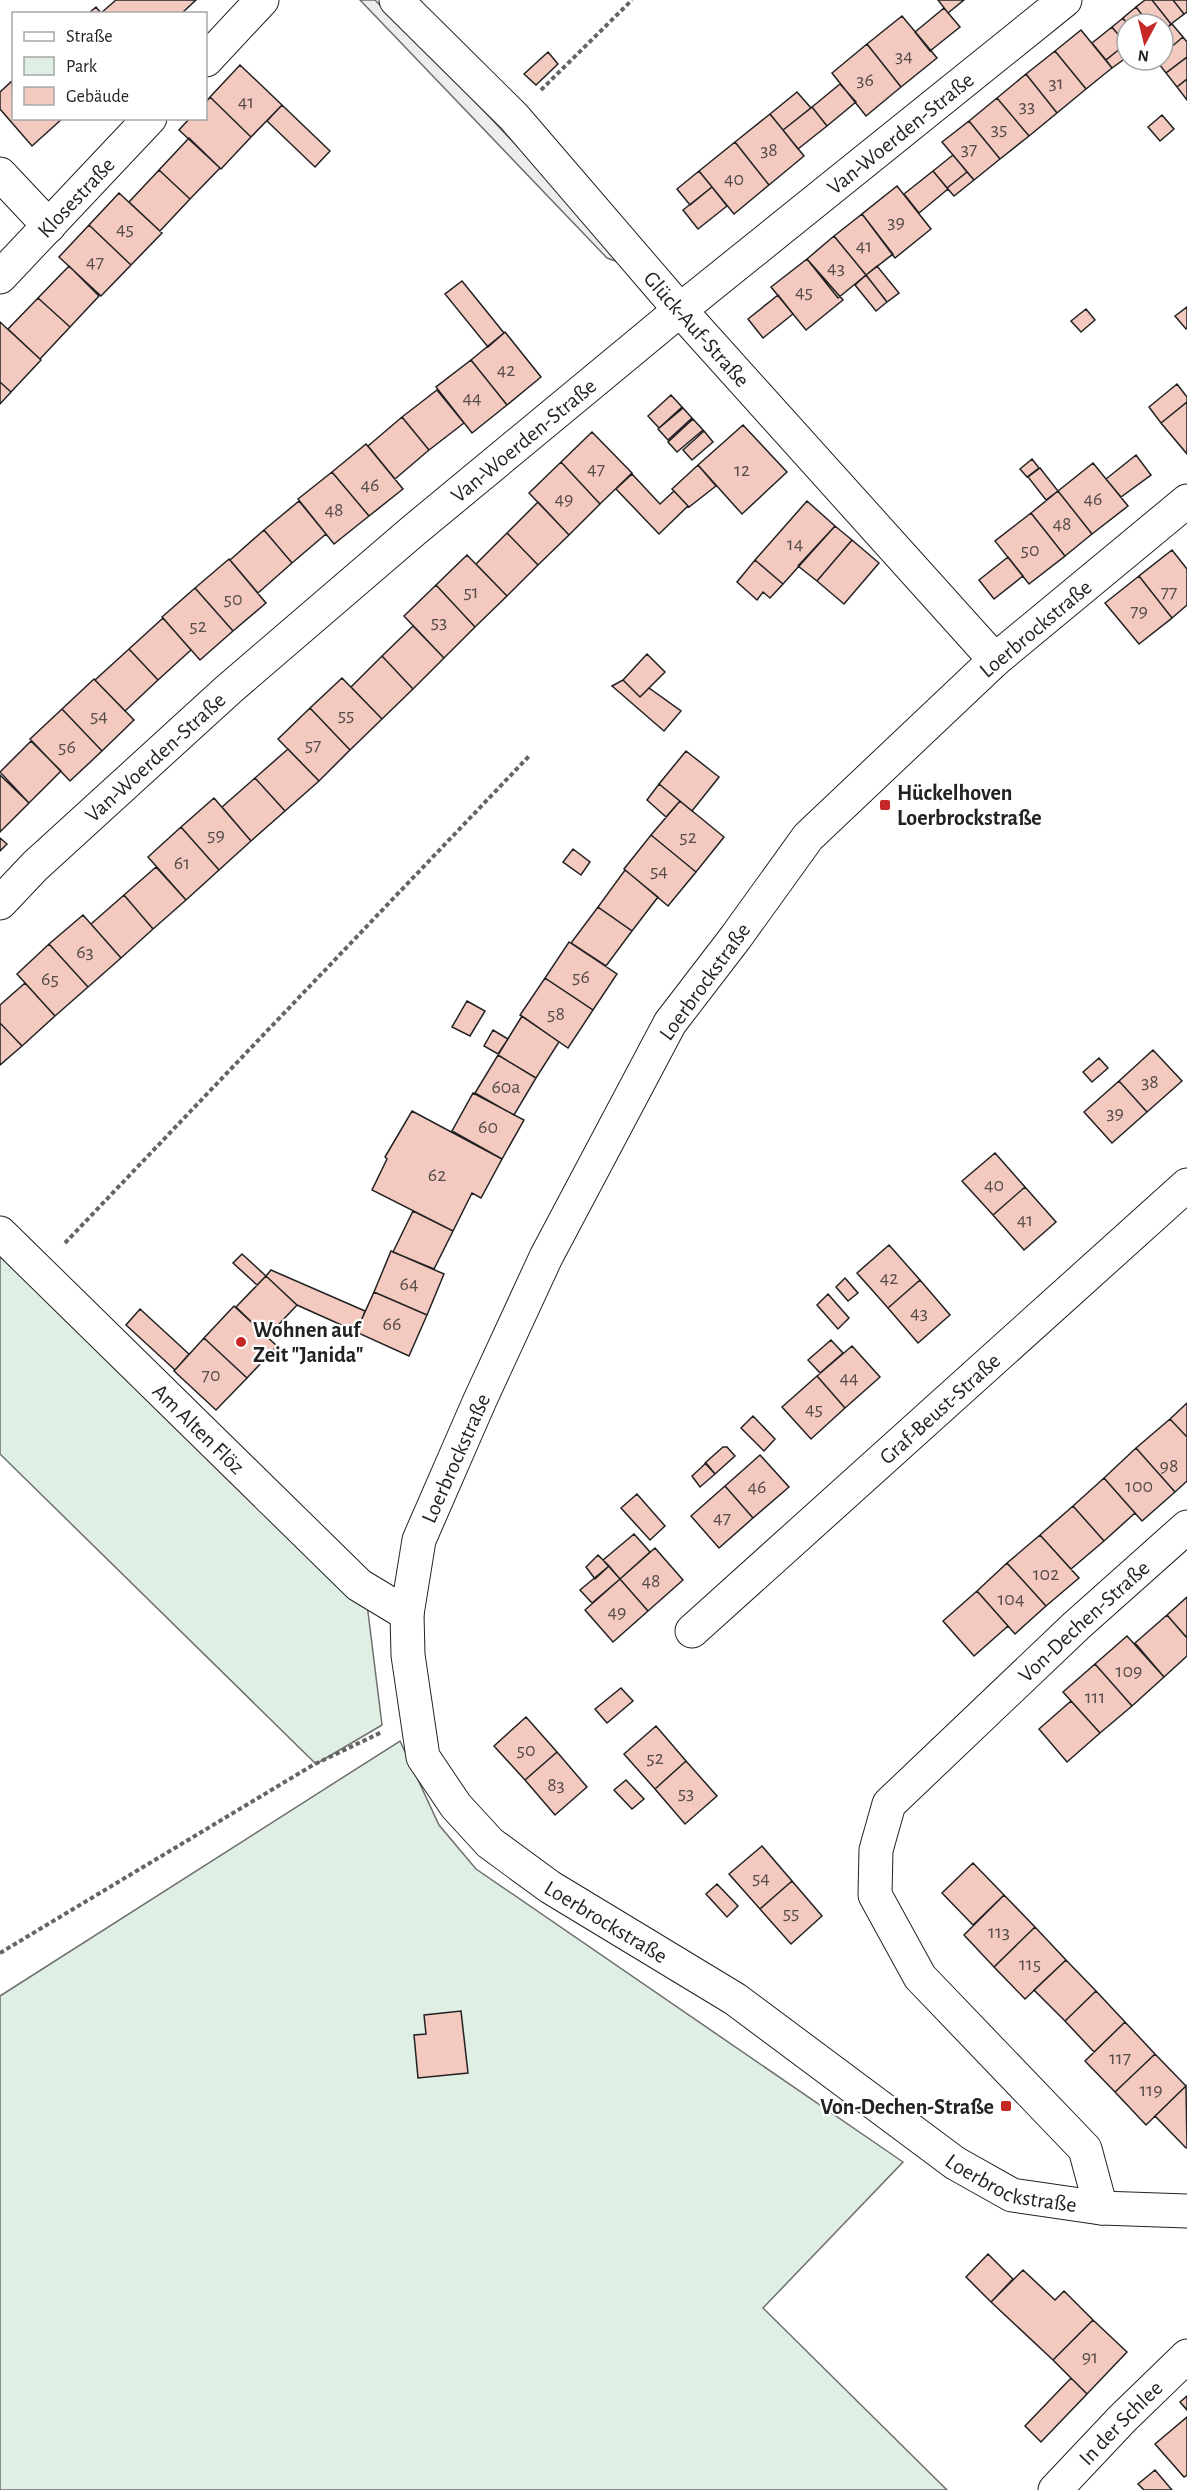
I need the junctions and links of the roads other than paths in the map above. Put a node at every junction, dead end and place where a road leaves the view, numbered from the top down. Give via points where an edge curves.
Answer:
1 (262, 0) edge
2 (396, 0) edge
3 (1065, 0) edge
4 (207, 59) edge
5 (148, 120) edge
6 (0, 174) edge
7 (49, 226) junction
8 (0, 277) edge
9 (681, 310) junction
10 (1187, 501) edge
11 (995, 660) junction
12 (0, 903) edge
13 (1187, 1185) edge
14 (0, 1233) edge
15 (1187, 1527) edge
16 (407, 1614) junction
17 (692, 1631) dead end
18 (1101, 2208) junction
19 (1187, 2211) edge
20 (1187, 2356) edge
21 (1055, 2490) edge

1 - 4 street
2 - 9 street, Glück-Auf-Straße via 514,117
3 - 9 street, Van-Woerden-Straße
5 - 7 street, Klosestraße
6 - 7 street
7 - 8 street, Klosestraße
9 - 11 street, Glück-Auf-Straße
9 - 12 street, Van-Woerden-Straße via 229,689 35,866
10 - 11 street, Loerbrockstraße
11 - 16 street, Loerbrockstraße via 808,837 670,1023 546,1257 480,1400 419,1540
13 - 17 street, Graf-Beust-Straße
14 - 16 street, Am Alten Flöz via 359,1586
15 - 18 street, Von-Dechen-Straße via 1076,1626 889,1804 876,1850 875,1895 920,1977 1085,2149
16 - 18 street, Loerbrockstraße via 408,1655 423,1757 456,1806 490,1843 550,1887 735,1999 955,2163 1012,2195
18 - 19 street, Loerbrockstraße
20 - 21 street, In der Schlee

